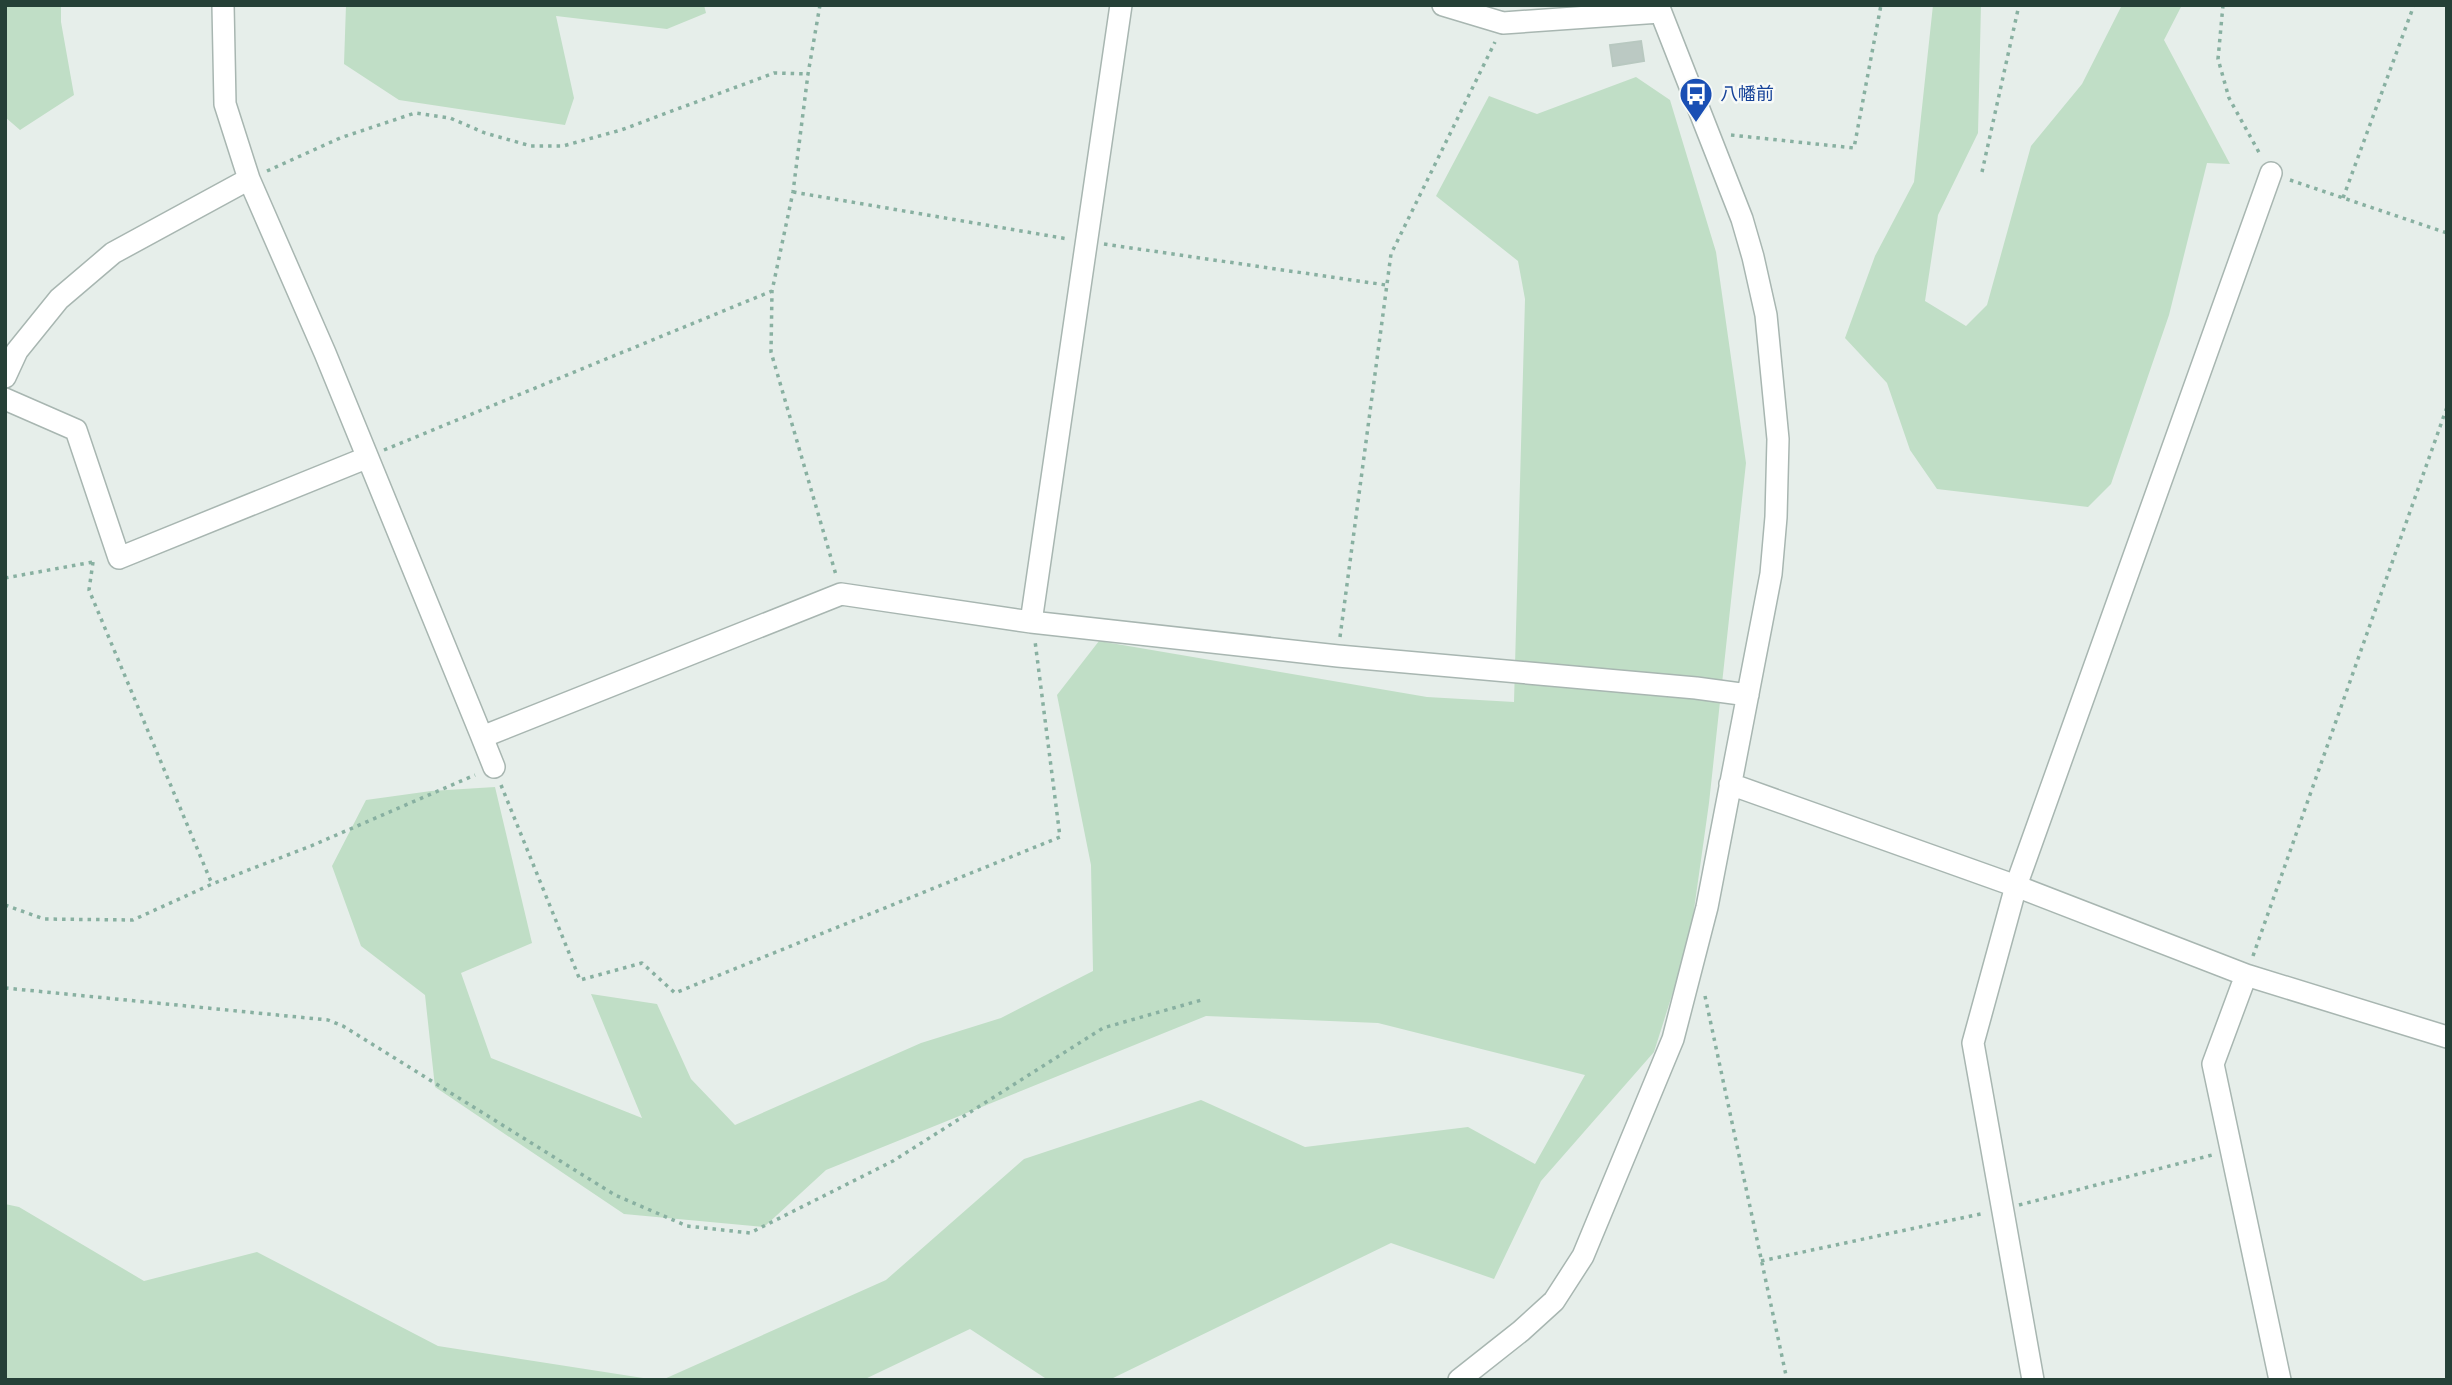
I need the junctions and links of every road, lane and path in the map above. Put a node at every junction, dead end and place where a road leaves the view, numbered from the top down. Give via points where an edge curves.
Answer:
1 (222, 5) edge
2 (820, 5) edge
3 (1121, 5) edge
4 (1443, 5) edge
5 (1881, 5) edge
6 (2019, 5) edge
7 (2222, 5) edge
8 (2414, 5) edge
9 (1659, 9) edge
10 (1503, 23) junction
11 (808, 74) junction
12 (1708, 133) junction
13 (1982, 172) dead end
14 (2271, 173) junction
15 (249, 179) junction
16 (2343, 198) junction
17 (2447, 233) edge
18 (772, 290) junction
19 (5, 377) edge
20 (5, 399) edge
21 (2447, 407) edge
22 (366, 457) junction
23 (5, 578) edge
24 (841, 594) junction
25 (1031, 622) junction
26 (1338, 656) junction
27 (1748, 695) junction
28 (482, 737) junction
29 (494, 767) junction
30 (1730, 784) junction
31 (212, 884) junction
32 (2017, 886) junction
33 (5, 905) edge
34 (1691, 974) junction
35 (2246, 975) junction
36 (5, 988) edge
37 (1205, 999) dead end
38 (2447, 1037) edge
39 (1459, 1380) edge
40 (1787, 1380) edge
41 (2033, 1380) edge
42 (2280, 1380) edge

1 - 15 street via 225,104
2 - 11 path
3 - 25 street
4 - 10 street
5 - 12 path via 1854,148
6 - 13 path
7 - 14 path via 2218,59 2229,98
8 - 16 path
9 - 10 street
9 - 12 street
10 - 26 path via 1391,254
11 - 15 path via 774,74 564,146 531,146 450,118 415,113 340,138
11 - 18 path via 793,192
12 - 27 street via 1753,257 1766,316 1778,439 1771,574
14 - 16 path
14 - 32 street
15 - 19 street via 113,253 59,299 17,351
15 - 22 street
16 - 17 path
18 - 22 path
18 - 24 path via 771,352
20 - 22 street via 76,430 119,558
21 - 35 path
22 - 28 street
23 - 31 path via 93,562 89,590
24 - 25 street
24 - 28 street
25 - 26 street
25 - 29 path via 1060,837 675,993 642,963 580,981
26 - 27 street
27 - 30 street
28 - 29 street
29 - 31 path
30 - 32 street
30 - 34 street
31 - 33 path via 133,920 44,919
32 - 35 street
32 - 41 street via 1973,1043
34 - 39 street via 1672,1038 1583,1256 1553,1301
34 - 40 path via 1703,988
35 - 38 street
35 - 42 street via 2213,1064
36 - 37 path via 328,1020 615,1195 687,1226 750,1233 892,1161 1103,1028

